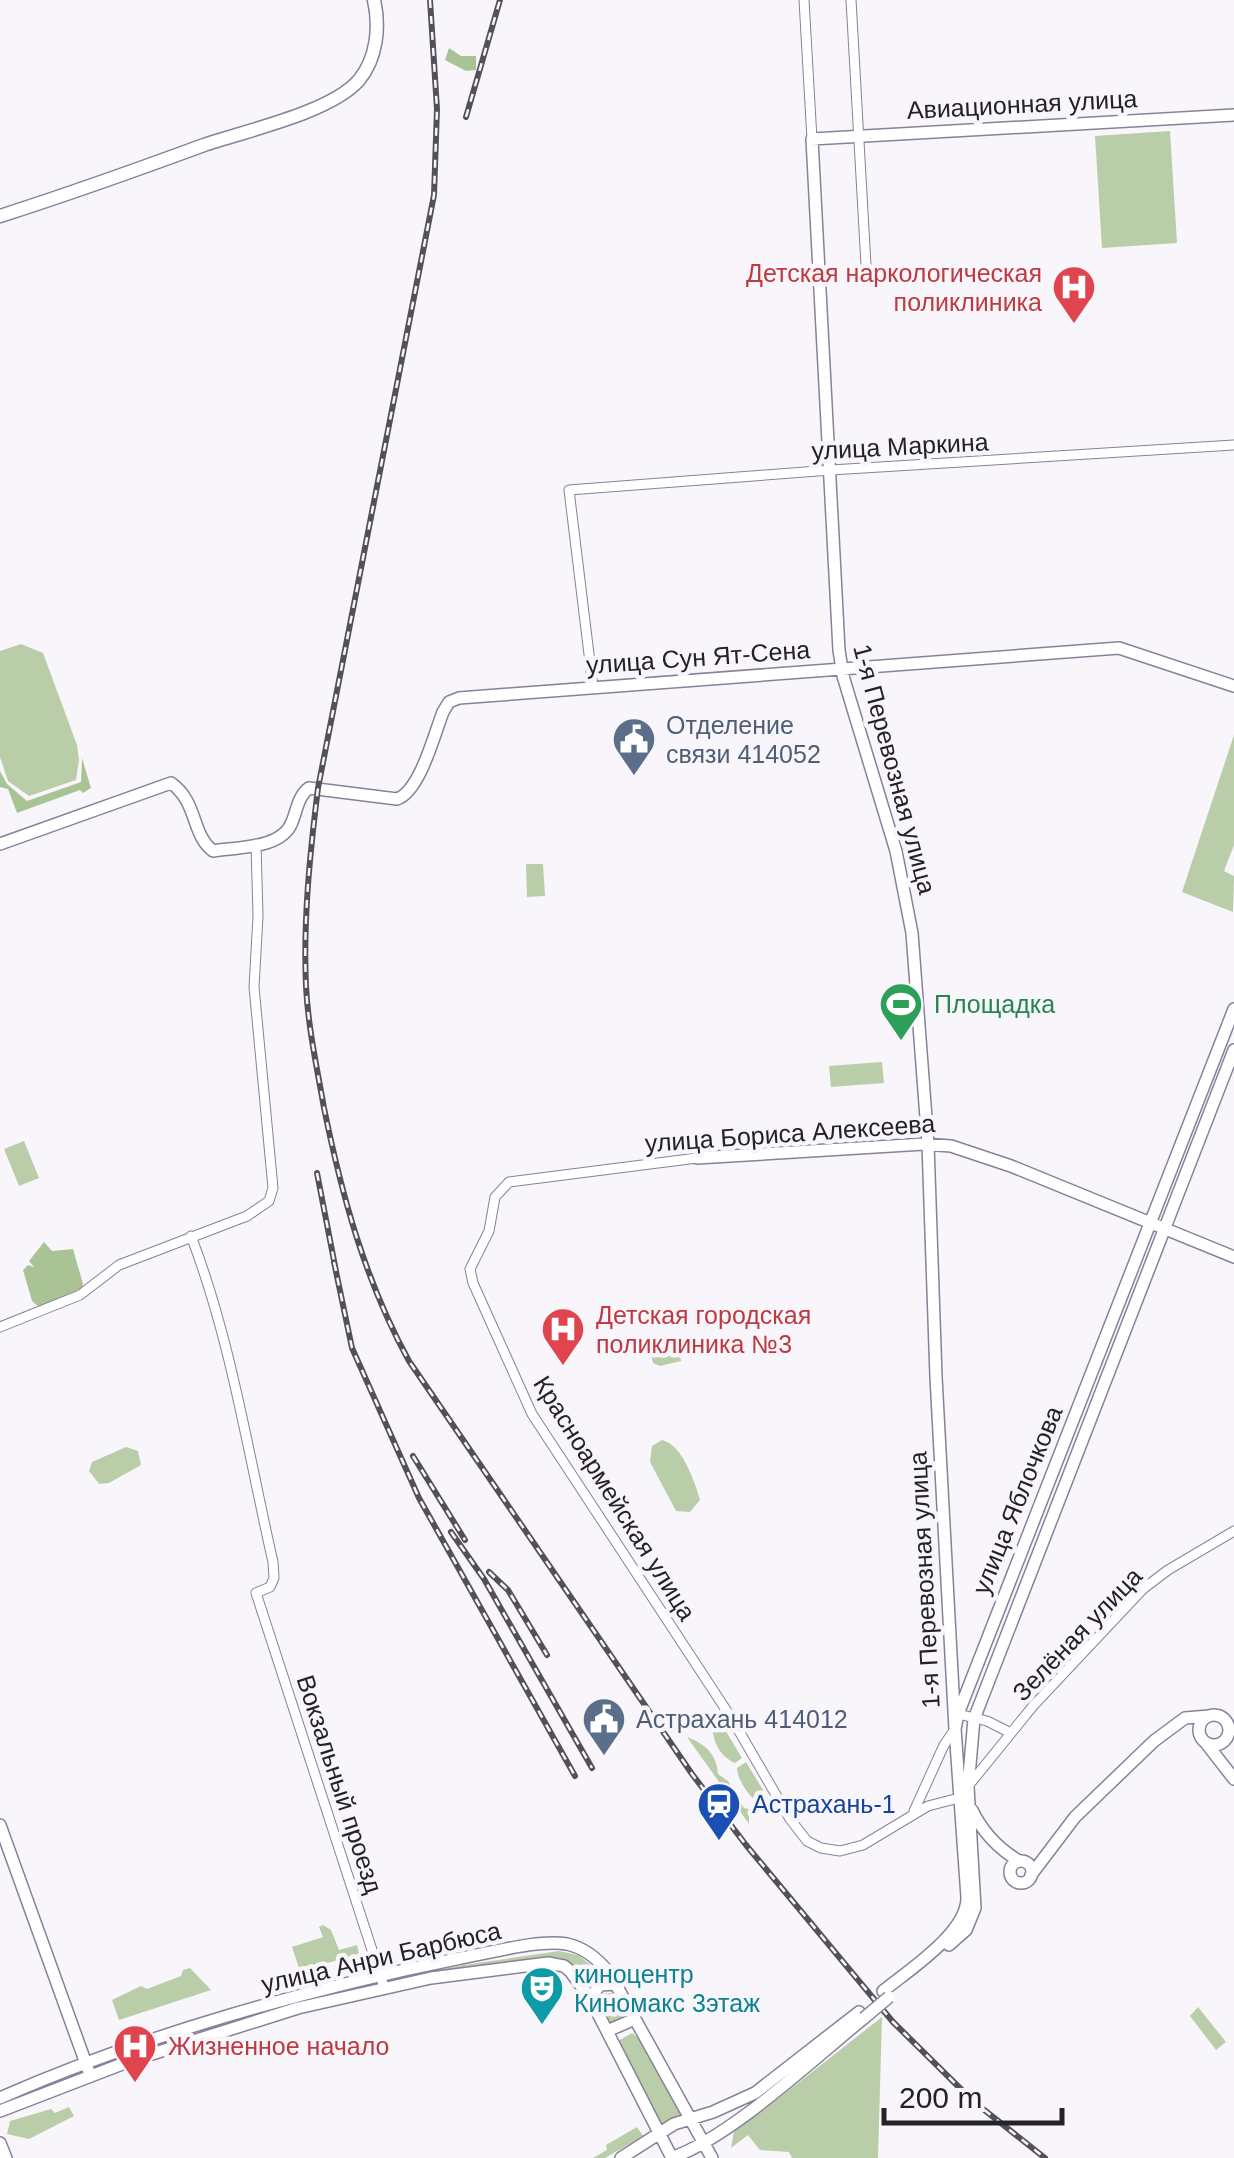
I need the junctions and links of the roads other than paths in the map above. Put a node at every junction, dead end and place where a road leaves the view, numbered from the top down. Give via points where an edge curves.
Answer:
1 (366, 0) edge
2 (374, 0) edge
3 (804, 0) edge
4 (851, 0) edge
5 (1234, 115) edge
6 (859, 136) junction
7 (812, 139) junction
8 (0, 208) edge
9 (0, 216) edge
10 (866, 266) dead end
11 (1234, 445) edge
12 (831, 470) junction
13 (842, 669) junction
14 (1234, 686) edge
15 (593, 687) junction
16 (0, 844) edge
17 (256, 844) junction
18 (1234, 1009) edge
19 (1234, 1050) edge
20 (928, 1144) junction
21 (697, 1158) joint
22 (508, 1182) joint
23 (1151, 1222) junction
24 (1164, 1228) junction
25 (190, 1236) junction
26 (1234, 1257) edge
27 (0, 1327) edge
28 (1234, 1531) edge
29 (958, 1714) junction
30 (1234, 1715) edge
31 (1214, 1716) junction
32 (974, 1718) junction
33 (955, 1729) junction
34 (1011, 1733) junction
35 (1163, 1733) junction
36 (1229, 1734) edge
37 (1204, 1741) junction
38 (1231, 1775) edge
39 (965, 1795) junction
40 (913, 1814) junction
41 (0, 1825) edge
42 (1056, 1838) junction
43 (972, 1842) junction
44 (1021, 1861) junction
45 (1009, 1874) junction
46 (1031, 1876) junction
47 (383, 1981) junction
48 (616, 1984) junction
49 (886, 1994) junction
50 (590, 1998) junction
51 (862, 2015) junction
52 (635, 2019) junction
53 (607, 2032) junction
54 (89, 2070) junction
55 (0, 2098) edge
56 (0, 2111) edge
57 (690, 2119) junction
58 (658, 2133) junction
59 (704, 2142) junction
60 (0, 2143) edge
61 (6, 2158) edge
62 (621, 2158) edge
63 (672, 2158) edge
64 (712, 2158) edge

1 - 8 highway via 368,40 355,72 322,97
2 - 9 highway via 378,18 370,61 360,79 326,105
3 - 7 street, 1-я Перевозная улица
4 - 6 street
5 - 6 main road, Авиационная улица
6 - 7 main road, Авиационная улица
6 - 10 street
7 - 12 main road, 1-я Перевозная улица
11 - 12 street, улица Маркина
12 - 13 main road, 1-я Перевозная улица
12 - 15 street, улица Маркина via 569,490
13 - 14 main road, улица Сун Ят-Сена via 1119,648
13 - 15 main road, улица Сун Ят-Сена
13 - 20 main road, 1-я Перевозная улица via 907,897
15 - 17 main road, улица Сун Ят-Сена via 449,702 407,796 314,787 306,790 286,833
16 - 17 main road via 172,783 188,798 214,851
17 - 25 street via 254,987 273,1188 260,1210
18 - 23 main road, улица Яблочкова
19 - 24 main road, улица Яблочкова
20 - 21 main road, улица Бориса Алексеева
20 - 23 main road, улица Бориса Алексеева via 1011,1166
20 - 33 main road, 1-я Перевозная улица
21 - 22 street, улица Бориса Алексеева
22 - 40 street, Красноармейская улица via 496,1196 470,1268 473,1283 532,1414 790,1819 807,1841 840,1851 863,1845
23 - 24 main road, улица Бориса Алексеева
23 - 29 main road, улица Яблочкова
24 - 26 main road, улица Бориса Алексеева
24 - 32 main road, улица Яблочкова
25 - 27 street via 119,1266 80,1295
25 - 47 street, Вокзальный проезд via 221,1331 273,1562 271,1585 256,1593
28 - 34 street, Зелёная улица via 1143,1589
29 - 32 street
29 - 33 main road, улица Яблочкова
30 - 31 main road
31 - 35 main road via 1185,1718
31 - 36 main road
31 - 37 main road via 1200,1726
32 - 34 street
32 - 39 main road, улица Яблочкова
33 - 39 main road, улица Яблочкова
33 - 40 street
34 - 39 street, Зелёная улица
35 - 37 main road via 1185,1730
35 - 42 main road
36 - 37 main road via 1215,1745
36 - 38 main road via 1222,1754
37 - 38 main road
39 - 40 street
39 - 43 main road, улица Яблочкова
39 - 44 main road via 980,1825
39 - 49 main road, улица Яблочкова via 965,1916
41 - 54 main road
42 - 44 main road
42 - 46 main road
43 - 45 main road via 987,1842
43 - 49 main road, улица Яблочкова via 972,1919 958,1938
44 - 45 main road
44 - 46 main road
45 - 46 main road via 1020,1884
47 - 48 main road, улица Анри Барбюса via 553,1943 591,1954
47 - 50 main road, улица Анри Барбюса via 548,1963 570,1971
47 - 54 main road, улица Анри Барбюса via 232,2016
48 - 50 main road via 600,1985
48 - 52 main road, улица Анри Барбюса
49 - 51 main road, bridge
50 - 53 main road, улица Анри Барбюса
51 - 57 main road via 764,2088
51 - 59 main road
52 - 53 main road
52 - 57 main road, улица Анри Барбюса
53 - 58 main road, улица Анри Барбюса
54 - 55 main road, улица Анри Барбюса
54 - 56 main road, улица Анри Барбюса
57 - 58 main road
57 - 59 main road, улица Анри Барбюса
58 - 62 main road
58 - 63 main road, улица Анри Барбюса
59 - 63 main road
59 - 64 main road, улица Анри Барбюса
60 - 61 main road

